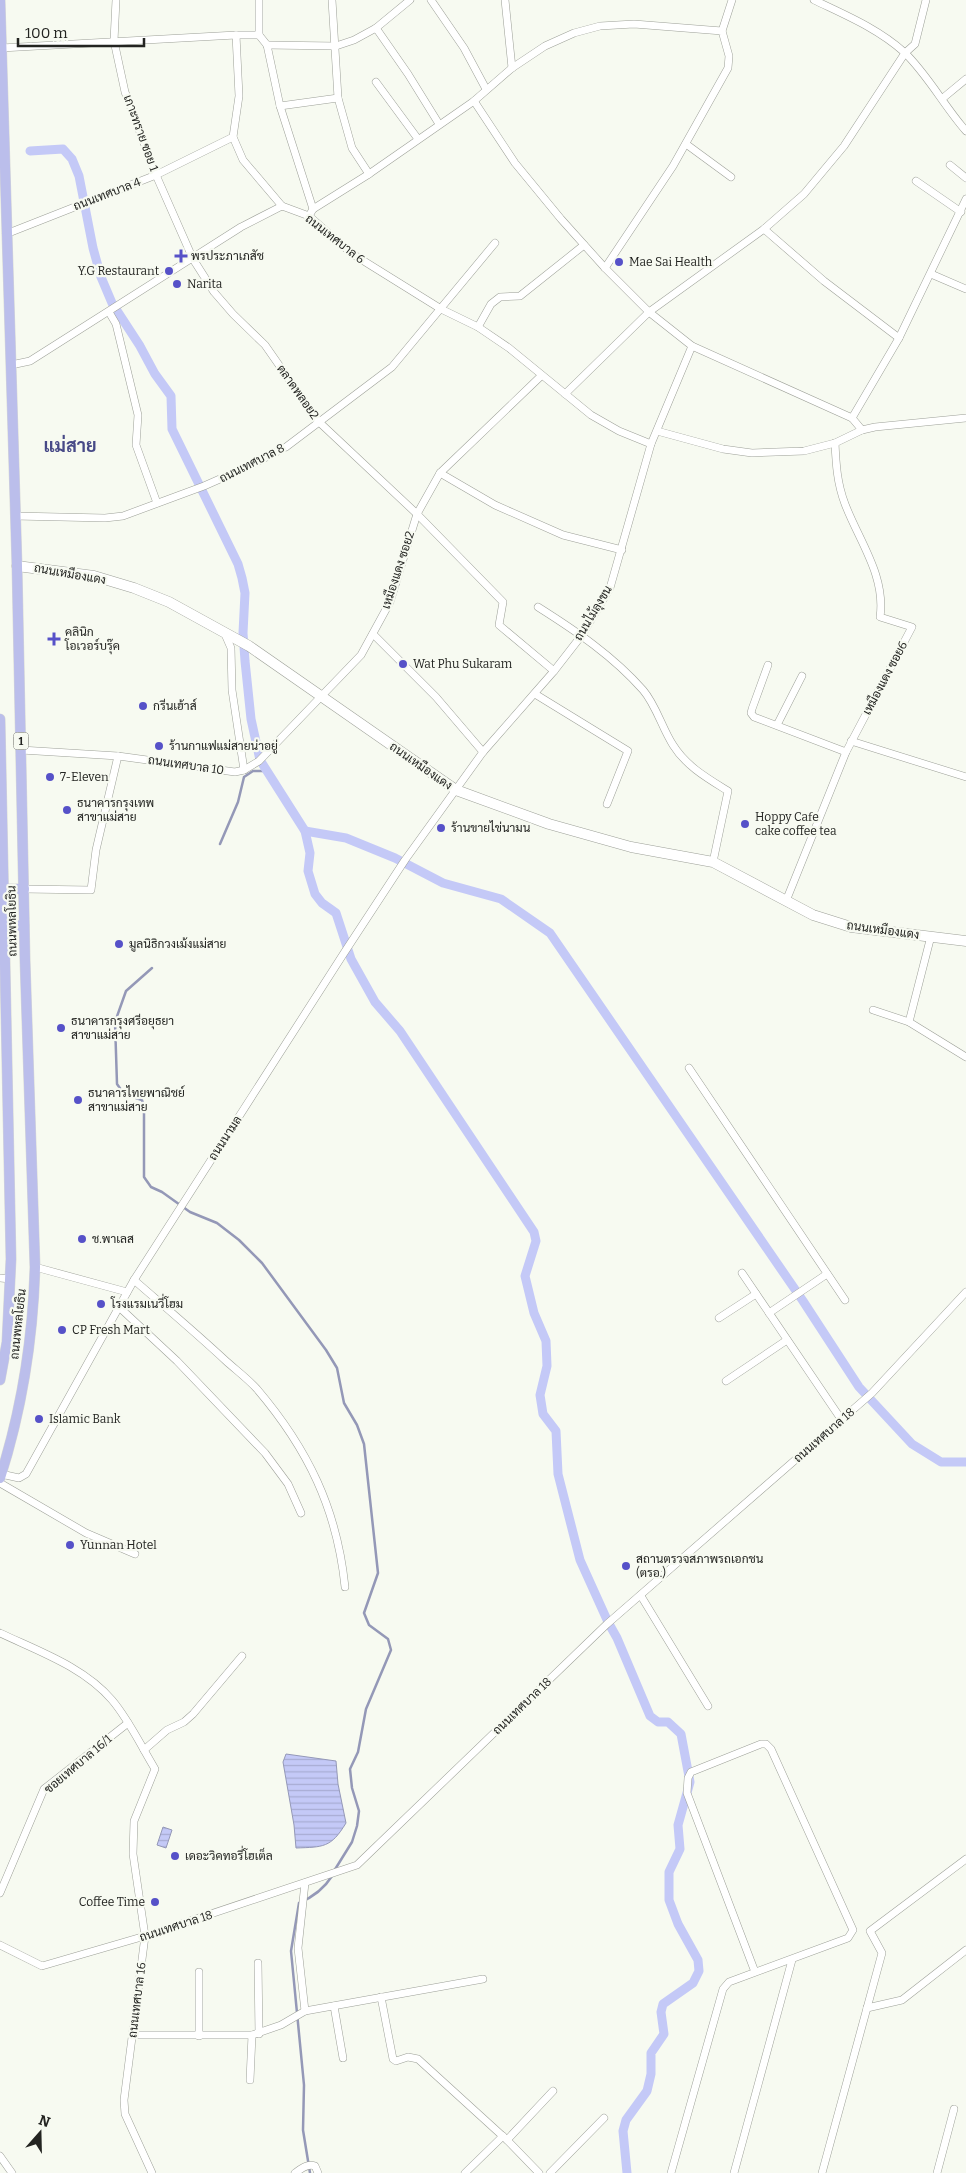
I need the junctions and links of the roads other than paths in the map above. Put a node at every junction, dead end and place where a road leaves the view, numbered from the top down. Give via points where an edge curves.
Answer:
1 (0, 0) edge
2 (116, 0) edge
3 (259, 0) edge
4 (332, 0) edge
5 (410, 0) edge
6 (431, 0) edge
7 (505, 0) edge
8 (732, 0) edge
9 (814, 0) edge
10 (926, 0) edge
11 (376, 28) junction
12 (722, 31) junction
13 (236, 35) junction
14 (259, 35) junction
15 (114, 41) junction
16 (267, 45) junction
17 (336, 46) junction
18 (1, 48) edge
19 (905, 53) junction
20 (512, 68) junction
21 (966, 79) edge
22 (376, 82) dead end
23 (486, 89) junction
24 (338, 98) junction
25 (943, 98) junction
26 (474, 101) junction
27 (280, 106) junction
28 (439, 124) junction
29 (966, 131) edge
30 (233, 137) junction
31 (418, 139) junction
32 (686, 144) junction
33 (950, 166) dead end
34 (369, 174) junction
35 (156, 176) junction
36 (731, 177) dead end
37 (966, 178) edge
38 (916, 181) dead end
39 (966, 200) edge
40 (282, 206) junction
41 (311, 212) junction
42 (961, 212) junction
43 (764, 229) junction
44 (6, 234) junction
45 (495, 243) dead end
46 (584, 245) junction
47 (4, 254) edge
48 (193, 259) junction
49 (605, 268) junction
50 (931, 274) junction
51 (966, 289) edge
52 (442, 309) junction
53 (109, 312) junction
54 (649, 312) junction
55 (478, 327) junction
56 (899, 338) junction
57 (692, 346) junction
58 (11, 365) junction
59 (541, 376) junction
60 (565, 394) junction
61 (852, 418) junction
62 (966, 418) edge
63 (318, 421) junction
64 (862, 430) junction
65 (656, 431) junction
66 (836, 443) junction
67 (651, 444) junction
68 (440, 473) junction
69 (157, 503) junction
70 (417, 514) junction
71 (15, 516) junction
72 (622, 550) junction
73 (17, 566) junction
74 (538, 607) dead end
75 (227, 634) junction
76 (373, 634) junction
77 (582, 635) junction
78 (768, 665) dead end
79 (554, 671) junction
80 (802, 676) dead end
81 (535, 694) junction
82 (322, 697) junction
83 (0, 720) edge
84 (777, 726) junction
85 (851, 741) junction
86 (21, 750) junction
87 (483, 752) junction
88 (846, 752) junction
89 (118, 756) junction
90 (247, 768) junction
91 (966, 777) edge
92 (456, 790) junction
93 (607, 804) dead end
94 (1, 808) edge
95 (712, 862) junction
96 (4, 889) junction
97 (24, 889) junction
98 (786, 900) junction
99 (2, 925) edge
100 (24, 926) junction
101 (931, 936) junction
102 (966, 941) edge
103 (873, 1010) dead end
104 (909, 1022) junction
105 (966, 1057) edge
106 (689, 1068) dead end
107 (35, 1267) junction
108 (742, 1273) dead end
109 (827, 1274) junction
110 (5, 1278) edge
111 (134, 1280) junction
112 (127, 1292) junction
113 (966, 1292) edge
114 (756, 1294) junction
115 (844, 1300) dead end
116 (119, 1307) junction
117 (769, 1313) junction
118 (720, 1318) dead end
119 (787, 1340) junction
120 (0, 1380) edge
121 (726, 1382) dead end
122 (841, 1420) junction
123 (0, 1478) edge
124 (301, 1513) dead end
125 (135, 1554) dead end
126 (345, 1588) dead end
127 (641, 1596) junction
128 (0, 1633) edge
129 (242, 1656) dead end
130 (708, 1706) dead end
131 (128, 1723) junction
132 (144, 1750) junction
133 (966, 1859) edge
134 (305, 1883) junction
135 (0, 1893) edge
136 (145, 1936) junction
137 (0, 1945) edge
138 (966, 1950) edge
139 (792, 1960) junction
140 (258, 1963) dead end
141 (199, 1972) dead end
142 (754, 1972) junction
143 (483, 1978) dead end
144 (381, 1997) junction
145 (334, 2006) junction
146 (867, 2008) junction
147 (304, 2012) junction
148 (255, 2034) junction
149 (133, 2035) junction
150 (198, 2036) junction
151 (343, 2058) dead end
152 (250, 2080) dead end
153 (553, 2091) dead end
154 (954, 2109) dead end
155 (604, 2118) dead end
156 (505, 2138) junction
157 (0, 2156) edge
158 (12, 2173) edge
159 (152, 2173) edge
160 (295, 2173) edge
161 (318, 2173) edge
162 (465, 2173) edge
163 (539, 2173) edge
164 (550, 2173) edge
165 (671, 2173) edge
166 (734, 2173) edge
167 (822, 2173) edge
168 (937, 2173) edge

1 - 18 main road, ถนนพหลโยธิน / 1
2 - 15 street, เกาะทราย ซอย 1
3 - 14 street
4 - 17 street
5 - 11 street
6 - 23 street via 464,48
7 - 20 street
8 - 12 street
9 - 19 street via 879,32
10 - 19 street via 915,44
11 - 17 street
11 - 28 street
12 - 20 street via 634,24 600,26 546,46
12 - 32 street via 729,56 728,68
13 - 14 street
13 - 15 street
13 - 30 street via 238,96
14 - 16 street
15 - 18 street
15 - 35 street, เกาะทราย ซอย 1 via 125,92
16 - 17 street
16 - 27 street
17 - 24 street
18 - 44 main road, ถนนพหลโยธิน / 1
19 - 25 street
19 - 43 street via 844,146 804,194
20 - 23 street
21 - 25 street
22 - 31 street
23 - 26 street
24 - 27 street
24 - 34 street via 352,148
25 - 29 street
26 - 28 street
26 - 46 street via 515,163
27 - 41 street
28 - 31 street
30 - 35 street, ถนนเทศบาล 4
30 - 40 street via 244,160
31 - 34 street
32 - 36 street
32 - 49 street
33 - 37 street
34 - 41 street
35 - 44 street, ถนนเทศบาล 4
35 - 48 street, เกาะทราย ซอย 1
38 - 42 street
39 - 42 street
40 - 41 street, ถนนเทศบาล 6
40 - 48 street via 241,227
41 - 52 street, ถนนเทศบาล 6 via 351,253
42 - 50 street
43 - 54 street
43 - 56 street
44 - 47 main road, ถนนพหลโยธิน / 1
45 - 52 street, ถนนเทศบาล 8
46 - 49 street
46 - 55 street via 520,296 500,297 491,304
47 - 58 main road, ถนนพหลโยธิน / 1
48 - 53 street
48 - 63 street, ตลาดพลอย2 via 214,292 265,345
49 - 54 street
50 - 51 street
50 - 56 street
52 - 55 street, ถนนเทศบาล 6
52 - 63 street, ถนนเทศบาล 8 via 392,367
53 - 58 street via 30,361
53 - 69 street via 116,324 138,415 136,445
54 - 57 street
54 - 60 street
55 - 59 street, ถนนเทศบาล 6
56 - 61 street
57 - 61 street
57 - 65 street, ถนนไม้ลุงขน
58 - 71 main road, ถนนพหลโยธิน / 1
59 - 60 street, ถนนเทศบาล 6
59 - 68 street, เหมืองแดง ซอย2
60 - 67 street, ถนนเทศบาล 6 via 591,415
61 - 64 street
62 - 64 street via 897,423
63 - 69 street, ถนนเทศบาล 8 via 286,447 247,467
63 - 70 street, ตลาดพลอย2
64 - 66 street
65 - 66 street via 723,449 752,453 804,451
65 - 67 street, ถนนไม้ลุงขน
66 - 85 street, เหมืองแดง ซอย6 via 836,474 845,504 880,584 880,617 912,627
67 - 72 street, ถนนไม้ลุงขน
68 - 70 street, เหมืองแดง ซอย2
68 - 72 street via 495,505 563,535
69 - 71 street, ถนนเทศบาล 8 via 122,516 105,518
70 - 76 street, เหมืองแดง ซอย2 via 390,602
70 - 79 street, ตลาดพลอย2 via 503,602 499,625
71 - 73 main road, ถนนพหลโยธิน / 1
72 - 77 street, ถนนไม้ลุงขน via 610,588
73 - 75 street, ถนนเหมืองแดง via 94,576 134,588 169,602
73 - 86 main road, ถนนพหลโยธิน / 1
74 - 77 street
75 - 82 street, ถนนเหมืองแดง
75 - 90 street via 231,648 232,690
76 - 82 street, เหมืองแดง ซอย2 via 361,655
76 - 87 street via 436,697
77 - 79 street, ถนนไม้ลุงขน
77 - 95 street via 645,692 673,745 693,769 728,791
78 - 84 street via 751,713
79 - 81 street, ถนนไม้ลุงขน
80 - 84 street
81 - 87 street, ถนนไม้ลุงขน
81 - 93 street via 628,751
82 - 90 street via 259,761
82 - 92 street, ถนนเหมืองแดง
83 - 94 main road, ถนนพหลโยธิน / 1
84 - 88 street
85 - 88 street, เหมืองแดง ซอย6
85 - 91 street
86 - 89 street, ถนนเทศบาล 10
86 - 97 main road, ถนนพหลโยธิน / 1
87 - 92 street, ถนนไม้ลุงขน
88 - 98 street, เหมืองแดง ซอย6
89 - 90 street, ถนนเทศบาล 10 via 235,772
89 - 97 street via 96,850 91,890
92 - 95 street, ถนนเหมืองแดง via 549,824 631,847
92 - 111 street, ถนนนามล via 353,939
94 - 96 main road, ถนนพหลโยธิน / 1
95 - 98 street, ถนนเหมืองแดง
96 - 97 main road
96 - 99 main road, ถนนพหลโยธิน / 1
97 - 100 main road, ถนนพหลโยธิน / 1
98 - 101 street, ถนนเหมืองแดง via 813,915 850,927
99 - 100 main road
99 - 110 main road, ถนนพหลโยธิน / 1
100 - 107 main road, ถนนพหลโยธิน / 1
101 - 102 street, ถนนเหมืองแดง
101 - 104 street
103 - 104 street
104 - 105 street
106 - 109 street
107 - 112 street
107 - 123 main road, ถนนพหลโยธิน / 1 via 34,1310 24,1382
108 - 114 street
109 - 115 street
109 - 117 street
110 - 120 main road, ถนนพหลโยธิน / 1 via 7,1342
111 - 112 street, ถนนนามล
111 - 126 street via 256,1388 298,1444 313,1470 332,1517 342,1553
112 - 116 street, ถนนนามล
113 - 122 street, ถนนเทศบาล 18 via 872,1393
114 - 117 street
114 - 118 street
116 - 123 street, ถนนนามล via 26,1474 19,1478
116 - 124 street via 177,1361 265,1453 288,1484
117 - 119 street
119 - 121 street
119 - 122 street
122 - 127 street, ถนนเทศบาล 18
123 - 125 street via 86,1533
127 - 130 street
127 - 134 street, ถนนเทศบาล 18 via 607,1624 357,1865
128 - 131 street, ถนนเทศบาล 16 via 88,1678 112,1699
129 - 132 street via 184,1722 167,1730
131 - 132 street, ถนนเทศบาล 16
131 - 135 street, ซอยเทศบาล 16/1 via 44,1789
132 - 136 street, ถนนเทศบาล 16 via 155,1769 134,1821 133,1854
133 - 146 street via 870,1931 882,1953
134 - 136 street, ถนนเทศบาล 18
134 - 147 street via 298,1948
136 - 137 street, ถนนเทศบาล 18 via 42,1966
136 - 149 street, ถนนเทศบาล 16
138 - 146 street via 902,2000
139 - 142 street
139 - 142 street via 848,1938 853,1930 770,1748 761,1744 691,1772 687,1793
139 - 166 street
140 - 148 street
141 - 150 street
142 - 165 street via 729,1982 723,1989
143 - 144 street
144 - 145 street
144 - 156 street via 393,2059 396,2061 408,2056 418,2059
145 - 147 street
145 - 151 street
146 - 167 street
147 - 148 street
148 - 150 street
148 - 152 street
149 - 150 street
149 - 159 street, ถนนเทศบาล 16 via 125,2114
153 - 156 street
154 - 168 street
155 - 164 street
156 - 162 street
156 - 163 street
157 - 158 street
160 - 161 street via 308,2166 315,2166

